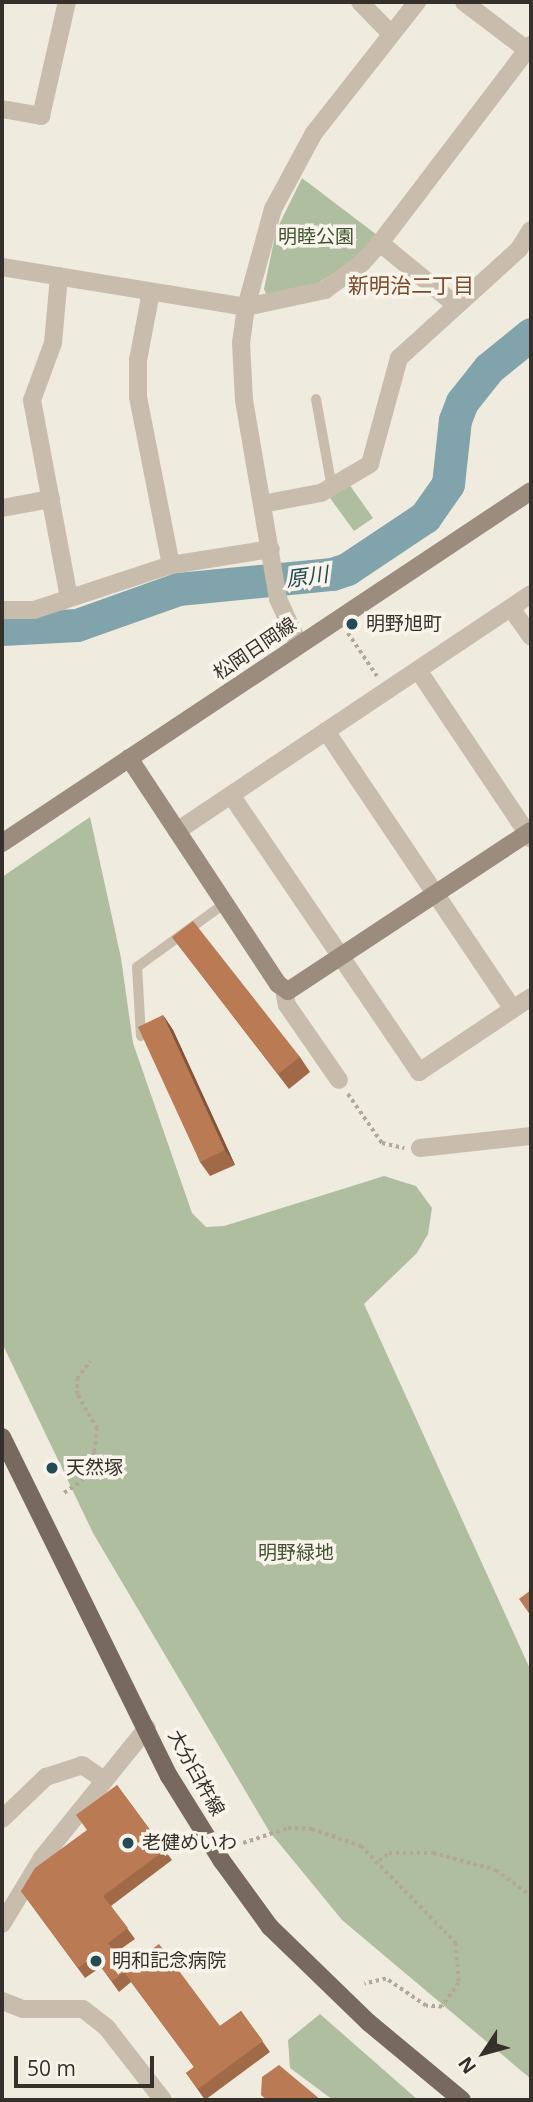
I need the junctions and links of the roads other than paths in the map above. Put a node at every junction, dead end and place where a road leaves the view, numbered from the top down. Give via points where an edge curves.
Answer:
1 (67, 2) edge
2 (360, 2) edge
3 (417, 2) edge
4 (464, 2) edge
5 (391, 34) junction
6 (530, 49) edge
7 (2, 109) edge
8 (531, 230) edge
9 (380, 243) junction
10 (2, 267) edge
11 (59, 276) junction
12 (151, 292) junction
13 (456, 305) junction
14 (246, 307) junction
15 (316, 398) dead end
16 (332, 488) junction
17 (531, 491) edge
18 (51, 499) junction
19 (262, 504) junction
20 (2, 508) edge
21 (272, 552) junction
22 (171, 565) junction
23 (531, 594) edge
24 (69, 598) junction
25 (511, 608) junction
26 (2, 610) edge
27 (531, 637) edge
28 (299, 645) junction
29 (418, 670) junction
30 (326, 731) junction
31 (129, 758) junction
32 (231, 795) junction
33 (177, 831) junction
34 (530, 834) edge
35 (2, 843) edge
36 (436, 894) junction
37 (225, 903) junction
38 (341, 958) junction
39 (284, 990) junction
40 (531, 997) edge
41 (513, 1009) junction
42 (141, 1036) edge
43 (339, 1080) road end
44 (531, 1136) edge
45 (420, 1148) road end
46 (2, 1437) edge
47 (147, 1728) junction
48 (104, 1780) junction
49 (2, 1819) edge
50 (2, 1924) edge
51 (2, 2001) edge
52 (163, 2100) edge
53 (462, 2100) edge

1 - 7 street via 41,116
2 - 5 street
3 - 5 street
4 - 6 street
5 - 14 street via 314,133 272,209
6 - 9 street
8 - 13 street via 519,249
9 - 13 street
9 - 14 street via 362,263 325,290
10 - 11 street
11 - 12 street
11 - 18 street via 54,343 32,400
12 - 14 street
12 - 22 street via 138,360 138,397
13 - 16 street via 395,365 373,460
14 - 19 street via 241,343 244,400
15 - 16 lane
16 - 19 street
17 - 28 main road, 松岡日岡線
18 - 20 street
18 - 24 street
19 - 21 street
21 - 22 street
21 - 28 street via 278,599
22 - 24 street
23 - 25 street
24 - 26 street via 22,612
25 - 27 street
25 - 29 street
28 - 31 main road, 松岡日岡線
29 - 30 street
29 - 34 street
30 - 32 street
30 - 36 street
31 - 33 main road
31 - 35 main road, 松岡日岡線
32 - 33 street
32 - 38 street
33 - 37 main road
34 - 36 main road
36 - 38 main road
36 - 41 street
37 - 39 main road
37 - 42 lane via 137,967
38 - 39 main road via 293,989
38 - 41 street via 419,1072
39 - 43 street via 287,1004
40 - 41 street
44 - 45 street
46 - 47 main road, 大分臼杵線
47 - 48 street
47 - 53 main road, 大分臼杵線 via 169,1776 270,1927 368,2022
48 - 49 street via 82,1765 47,1777
48 - 50 street via 42,1858
51 - 52 street via 23,2009 71,2007 94,2016

